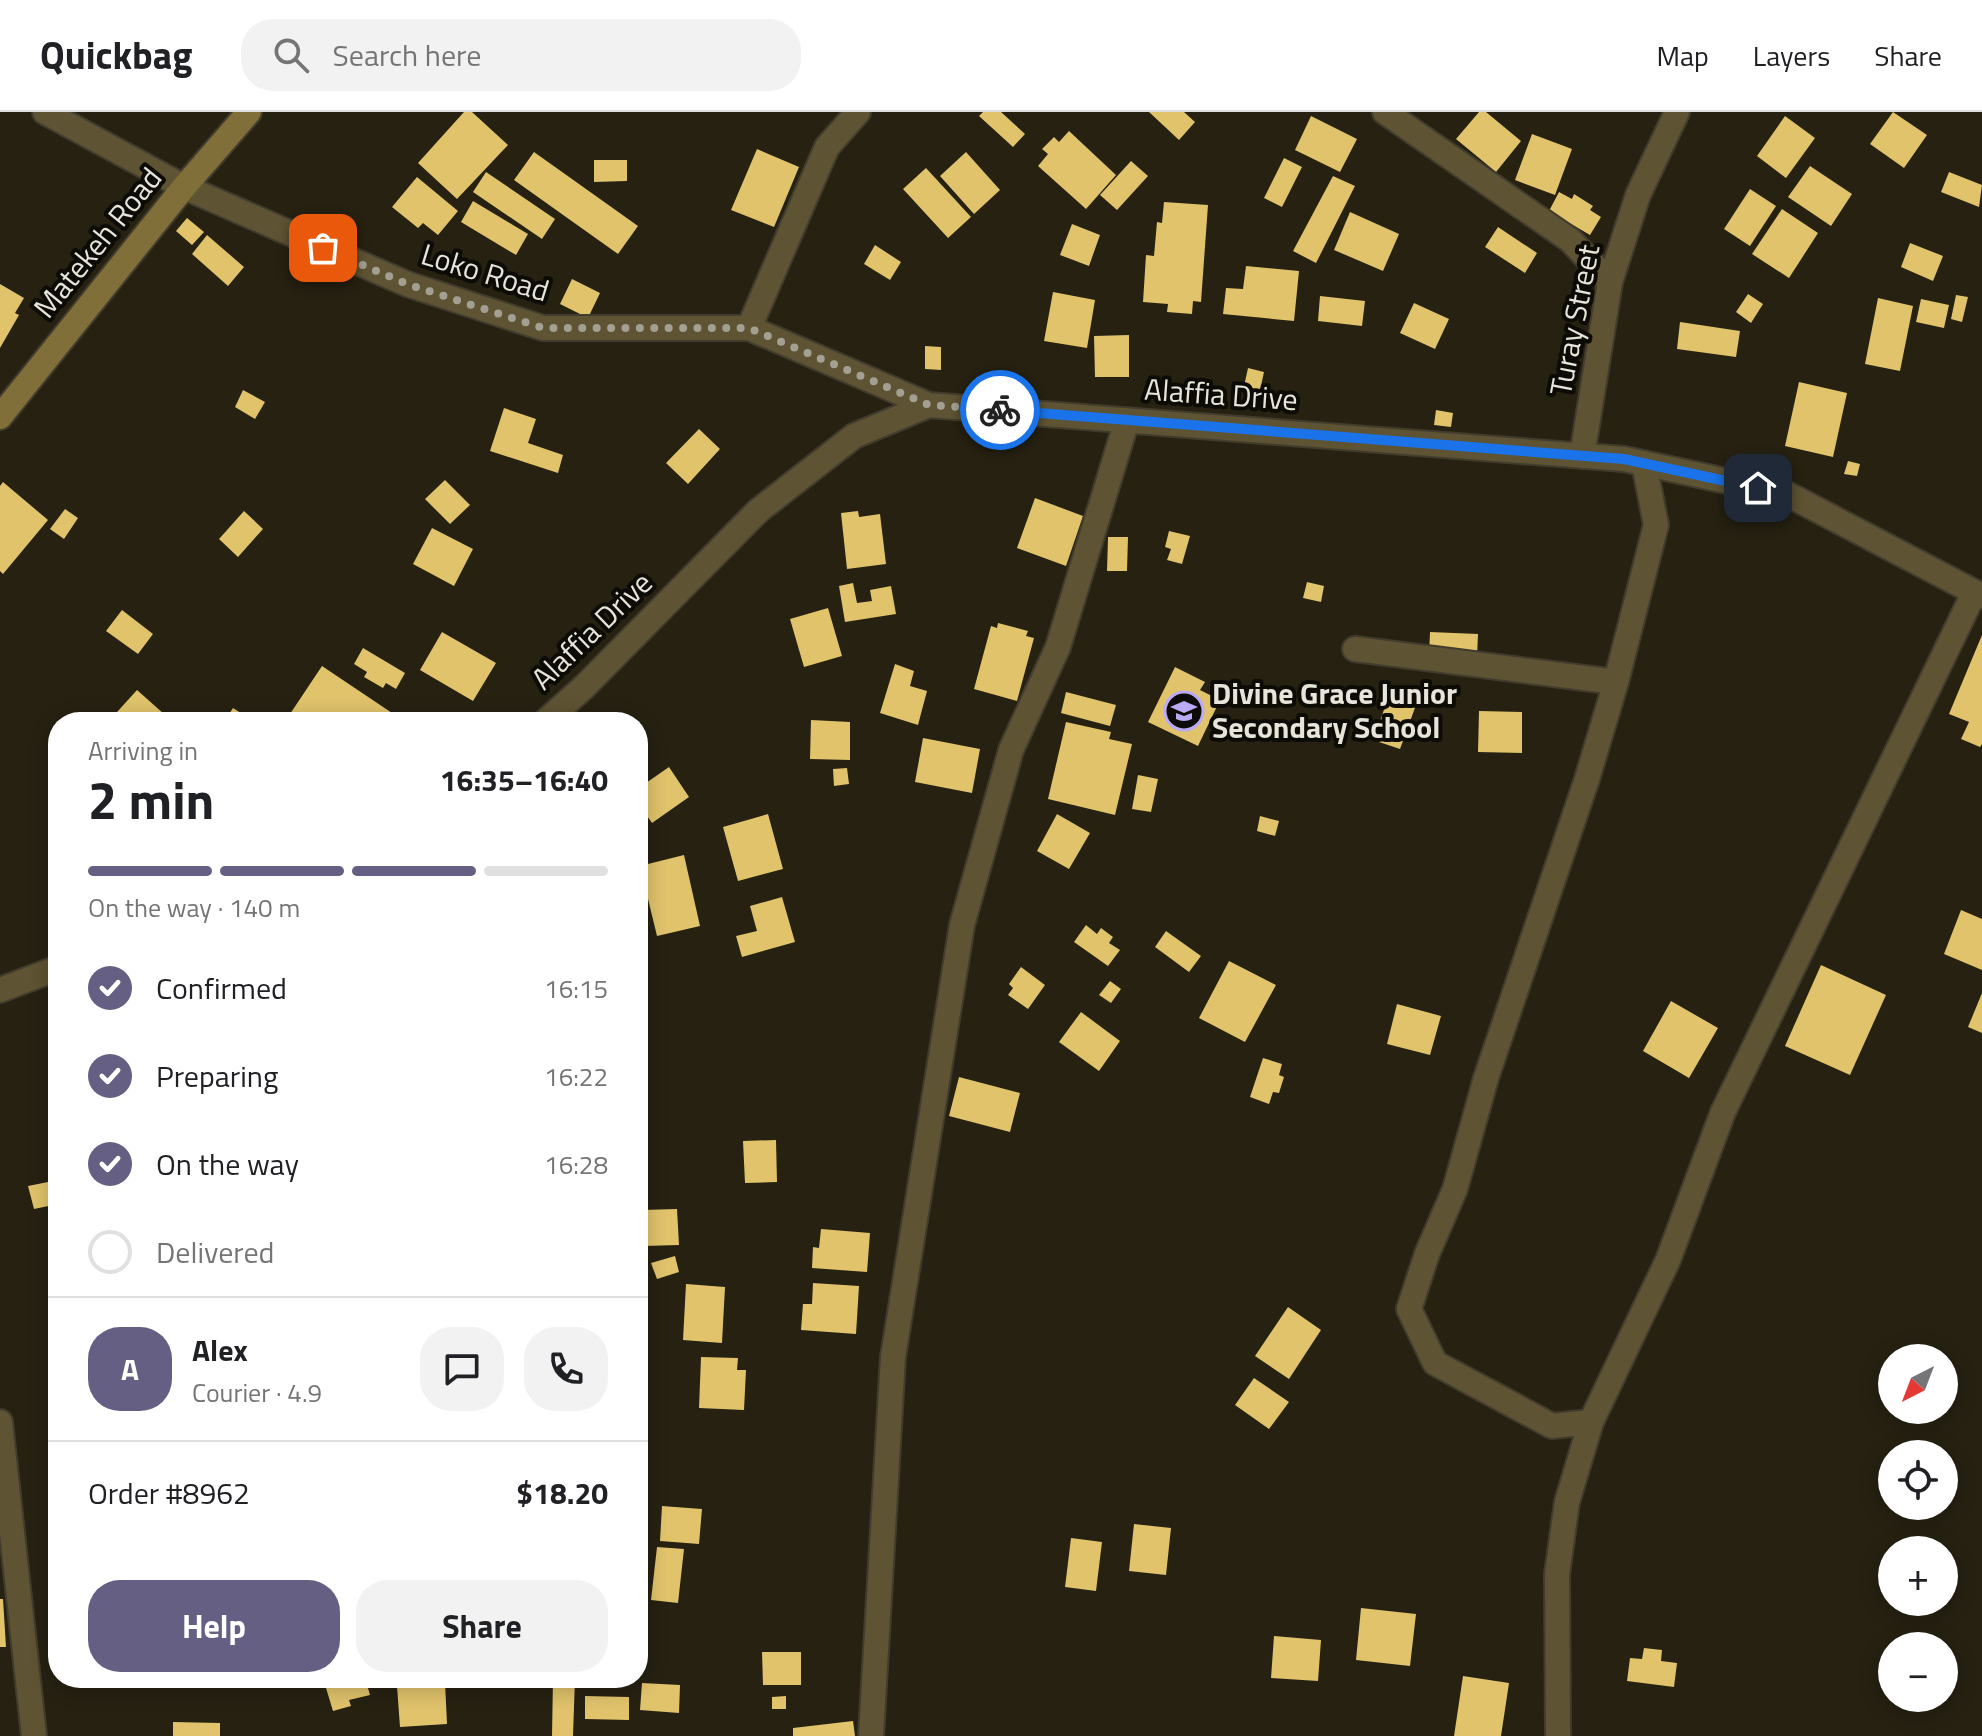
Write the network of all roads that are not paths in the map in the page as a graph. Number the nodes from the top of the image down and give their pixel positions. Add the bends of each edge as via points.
1 (45, 112) edge
2 (249, 112) edge
3 (858, 112) edge
4 (1385, 112) edge
5 (1677, 112) edge
6 (184, 187) junction
7 (1610, 282) junction
8 (749, 328) junction
9 (929, 405) junction
10 (3, 409) edge
11 (1127, 420) junction
12 (1582, 456) junction
13 (1644, 463) junction
14 (1978, 595) edge
15 (1355, 649) dead end
16 (1616, 682) junction
17 (556, 712) edge
18 (48, 972) edge
19 (0, 990) edge
20 (0, 1422) edge
21 (1591, 1422) junction
22 (34, 1736) edge
23 (871, 1736) edge
24 (1558, 1736) edge

1 - 6 street, Loko Road
2 - 6 street, Matekeh Road
3 - 8 street via 827,147
4 - 7 street via 1570,240
5 - 7 street, Turay Street via 1638,195
6 - 8 street, Loko Road via 407,284 543,328
6 - 10 street, Matekeh Road
7 - 12 street, Turay Street
8 - 9 street, Loko Road
9 - 11 street, Alaffia Drive
9 - 17 street, Alaffia Drive via 854,436 758,511
11 - 12 street, Alaffia Drive
11 - 23 street via 1058,647 1011,750 962,925 893,1357
12 - 13 street, Alaffia Drive
13 - 14 street, Alaffia Drive via 1787,494
13 - 16 street via 1656,525
14 - 21 street via 1723,1112 1668,1260
15 - 16 street
16 - 21 street via 1486,1078 1455,1189 1409,1309 1435,1363 1552,1426
18 - 19 street
20 - 22 street
21 - 24 street via 1567,1502 1557,1574

